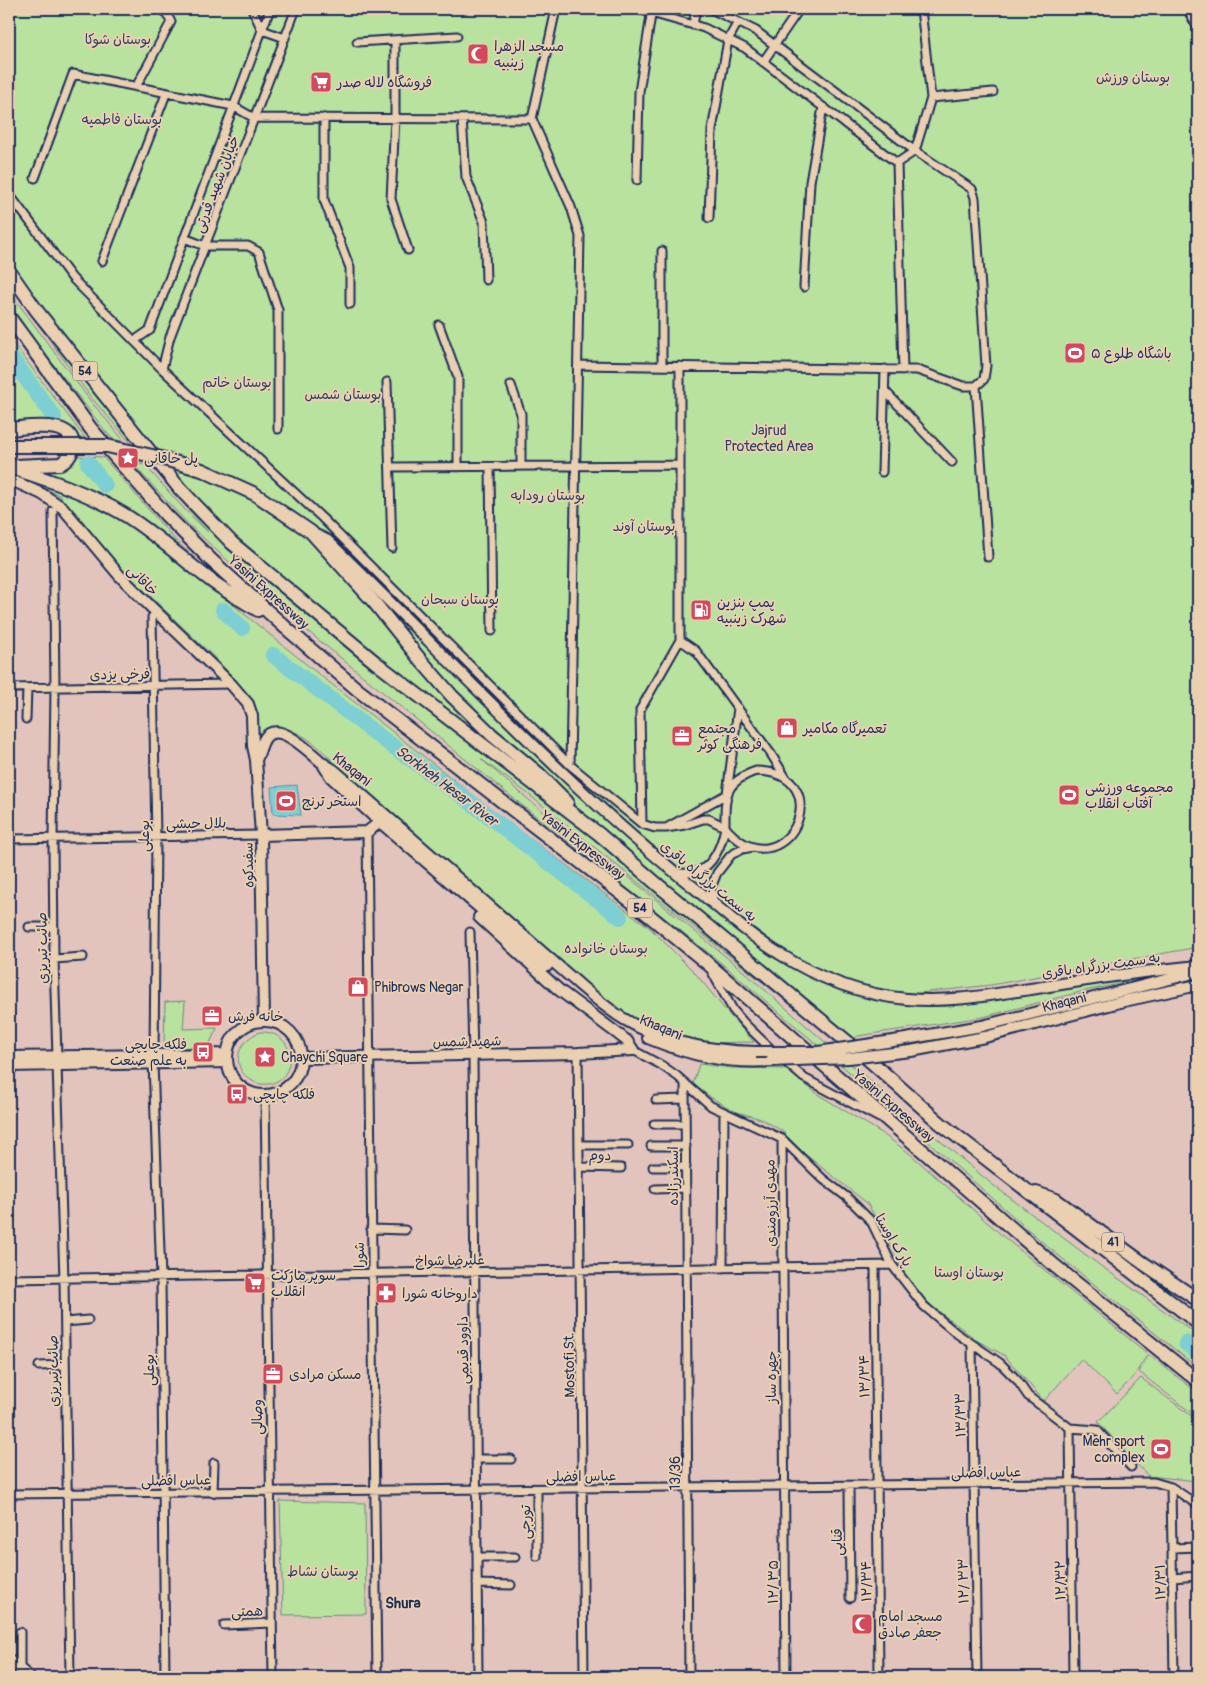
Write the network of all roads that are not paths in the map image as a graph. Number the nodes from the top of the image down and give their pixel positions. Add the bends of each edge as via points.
1 (164, 9) edge
2 (252, 9) edge
3 (270, 9) edge
4 (296, 9) edge
5 (556, 9) edge
6 (637, 9) edge
7 (696, 9) edge
8 (711, 9) edge
9 (796, 9) edge
10 (921, 9) edge
11 (1190, 9) edge
12 (651, 10) edge
13 (738, 22) junction
14 (1198, 23) edge
15 (693, 25) junction
16 (262, 30) junction
17 (457, 36) dead end
18 (285, 38) junction
19 (395, 40) junction
20 (728, 40) junction
21 (357, 42) dead end
22 (776, 46) junction
23 (763, 62) junction
24 (136, 87) junction
25 (993, 92) dead end
26 (166, 94) junction
27 (931, 98) junction
28 (233, 106) junction
29 (823, 107) junction
30 (254, 118) junction
31 (324, 118) junction
32 (395, 118) junction
33 (462, 119) junction
34 (532, 119) junction
35 (915, 151) junction
36 (897, 163) junction
37 (35, 178) dead end
38 (637, 180) dead end
39 (9, 194) edge
40 (709, 218) dead end
41 (184, 238) junction
42 (205, 246) junction
43 (408, 250) dead end
44 (662, 252) dead end
45 (102, 261) dead end
46 (9, 271) edge
47 (486, 280) dead end
48 (804, 287) dead end
49 (350, 304) dead end
50 (9, 318) edge
51 (439, 325) dead end
52 (134, 341) junction
53 (578, 365) junction
54 (662, 366) junction
55 (680, 366) junction
56 (162, 369) junction
57 (885, 370) junction
58 (903, 370) junction
59 (387, 382) dead end
60 (511, 385) dead end
61 (976, 386) junction
62 (885, 391) junction
63 (9, 429) edge
64 (278, 429) dead end
65 (9, 446) edge
66 (952, 462) dead end
67 (680, 465) junction
68 (521, 466) junction
69 (576, 466) junction
70 (9, 467) edge
71 (458, 467) junction
72 (490, 467) junction
73 (390, 468) junction
74 (882, 472) dead end
75 (9, 479) edge
76 (53, 511) dead end
77 (311, 532) junction
78 (392, 548) dead end
79 (988, 557) dead end
80 (152, 617) dead end
81 (286, 628) junction
82 (492, 631) dead end
83 (680, 640) junction
84 (231, 684) junction
85 (155, 686) junction
86 (55, 687) junction
87 (9, 688) edge
88 (28, 688) junction
89 (738, 708) junction
90 (251, 710) joint
91 (26, 719) dead end
92 (256, 760) junction
93 (321, 761) junction
94 (570, 765) junction
95 (787, 781) junction
96 (727, 794) junction
97 (380, 822) junction
98 (642, 824) junction
99 (725, 827) junction
100 (666, 828) junction
101 (367, 832) junction
102 (598, 834) junction
103 (261, 835) junction
104 (156, 837) junction
105 (53, 839) junction
106 (9, 840) edge
107 (757, 847) junction
108 (675, 873) junction
109 (714, 904) junction
110 (29, 927) dead end
111 (54, 927) junction
112 (470, 932) dead end
113 (83, 957) dead end
114 (54, 959) junction
115 (707, 963) junction
116 (1198, 966) edge
117 (1198, 972) edge
118 (1198, 985) edge
119 (264, 1021) junction
120 (633, 1050) junction
121 (578, 1053) junction
122 (472, 1055) junction
123 (9, 1057) edge
124 (369, 1057) junction
125 (153, 1058) junction
126 (226, 1058) junction
127 (302, 1058) junction
128 (57, 1061) junction
129 (9, 1066) edge
130 (685, 1083) junction
131 (265, 1096) junction
132 (685, 1099) junction
133 (656, 1100) dead end
134 (724, 1112) junction
135 (654, 1124) dead end
136 (686, 1124) junction
137 (894, 1126) junction
138 (782, 1139) junction
139 (579, 1144) junction
140 (628, 1145) dead end
141 (651, 1146) dead end
142 (686, 1146) junction
143 (580, 1167) junction
144 (653, 1167) dead end
145 (686, 1167) junction
146 (621, 1168) dead end
147 (686, 1188) junction
148 (655, 1189) dead end
149 (1026, 1190) junction
150 (372, 1229) junction
151 (404, 1230) dead end
152 (892, 1265) junction
153 (875, 1266) junction
154 (783, 1267) junction
155 (723, 1268) junction
156 (686, 1269) junction
157 (580, 1270) junction
158 (474, 1272) junction
159 (372, 1274) junction
160 (267, 1276) junction
161 (161, 1277) junction
162 (9, 1279) edge
163 (64, 1279) junction
164 (1198, 1300) edge
165 (88, 1320) dead end
166 (64, 1322) junction
167 (1198, 1323) edge
168 (972, 1344) junction
169 (65, 1365) junction
170 (39, 1366) dead end
171 (1198, 1381) edge
172 (1070, 1428) junction
173 (476, 1459) junction
174 (511, 1459) dead end
175 (214, 1463) dead end
176 (1131, 1467) dead end
177 (1071, 1483) junction
178 (974, 1484) junction
179 (878, 1485) junction
180 (784, 1486) junction
181 (848, 1486) junction
182 (688, 1487) junction
183 (1171, 1487) junction
184 (538, 1489) junction
185 (583, 1489) junction
186 (476, 1490) junction
187 (375, 1491) junction
188 (270, 1492) junction
189 (163, 1493) junction
190 (213, 1493) junction
191 (9, 1494) edge
192 (67, 1494) junction
193 (1198, 1504) edge
194 (1198, 1547) edge
195 (1172, 1548) junction
196 (536, 1556) dead end
197 (477, 1557) junction
198 (515, 1557) dead end
199 (1198, 1576) edge
200 (1172, 1578) junction
201 (477, 1584) junction
202 (511, 1585) dead end
203 (850, 1598) dead end
204 (272, 1623) junction
205 (224, 1625) dead end
206 (20, 1632) dead end
207 (9, 1660) edge
208 (20, 1670) junction
209 (29, 1677) edge
210 (70, 1677) edge
211 (165, 1677) edge
212 (273, 1677) edge
213 (377, 1677) edge
214 (478, 1677) edge
215 (584, 1677) edge
216 (689, 1677) edge
217 (786, 1677) edge
218 (879, 1677) edge
219 (977, 1677) edge
220 (1073, 1677) edge
221 (1174, 1677) edge

1 - 24 street via 171,22
2 - 16 street
3 - 16 street, خیابان شهید قدرتی
4 - 18 street, خیابان شهید قدرتی
5 - 34 street
6 - 12 street
7 - 15 street
8 - 13 street
9 - 22 street
10 - 27 street
11 - 14 highway
12 - 15 street
12 - 38 street via 639,92
13 - 20 street
13 - 22 street
15 - 20 street
16 - 18 street
16 - 28 street, خیابان شهید قدرتی
17 - 19 street
18 - 30 street, خیابان شهید قدرتی
19 - 21 street
19 - 32 street
20 - 23 street
20 - 40 street via 712,130
22 - 23 street
22 - 35 street
23 - 29 street
24 - 26 street
24 - 37 street via 73,74
25 - 27 street
26 - 28 street
26 - 45 street
27 - 35 street
28 - 30 street
28 - 41 street, خیابان شهید قدرتی
29 - 36 street
29 - 48 street via 810,182
30 - 31 street
30 - 42 street, خیابان شهید قدرتی
31 - 32 street
31 - 49 street via 324,200 350,268
32 - 33 street
32 - 43 street via 391,199
33 - 34 street
33 - 47 street via 466,177 484,222
34 - 53 street via 571,207 580,236
35 - 36 street
35 - 61 street via 972,189 975,198 986,366 984,379
36 - 58 street
39 - 52 street via 72,278
41 - 42 street
41 - 52 street, خیابان شهید قدرتی via 150,330
42 - 56 street, خیابان شهید قدرتی via 170,337
42 - 64 street via 248,246 259,252 278,310
44 - 54 street
46 - 102 highway, Yasini Expressway / 54 via 37,312 180,489 232,543 375,662
50 - 81 highway, Yasini Expressway / 54 via 91,429 160,508
51 - 71 street via 458,377
52 - 56 street
53 - 54 street
53 - 69 street
54 - 55 street
55 - 57 street
55 - 67 street
56 - 94 street via 322,518
57 - 58 street
57 - 62 street
58 - 61 street via 917,370 963,386
59 - 73 street
60 - 68 street via 521,414
61 - 79 street
62 - 66 street
62 - 74 street
63 - 70 highway via 57,427 66,432 73,443 69,457 60,464
65 - 77 highway, bridge via 107,446 157,457 202,470 255,494
67 - 69 street
67 - 83 street
68 - 69 street
68 - 72 street
69 - 94 street
70 - 81 highway via 95,498 124,514 214,582
71 - 72 street
71 - 73 street
72 - 82 street
73 - 78 street
75 - 84 main road, خاقانی via 63,508 125,581
76 - 86 street, صائب تبریزی
77 - 102 highway via 452,696
77 - 108 main road, به سمت بزرگراه باقری via 328,541 547,759
80 - 85 street, بوعلی
81 - 115 highway, Yasini Expressway / 54 via 358,690
83 - 89 street via 696,651
83 - 98 street via 640,710
84 - 85 street, فرخی یزدی
84 - 90 main road, خاقانی
85 - 86 street, فرخی یزدی
85 - 104 street, بوعلی
86 - 88 street, فرخی یزدی
86 - 105 street, صائب تبریزی
87 - 88 street, فرخی یزدی
88 - 91 street
89 - 95 street
89 - 96 street
90 - 92 main road, سفیدکوه via 252,746
92 - 93 main road via 265,738 276,732 298,742
92 - 103 main road, سفیدکوه
93 - 97 main road, Khaqani via 331,777
93 - 117 main road, Khaqani, bridge via 623,1019 651,1032 694,1045 738,1052 818,1052 982,1026
94 - 98 street
95 - 96 street via 769,771 756,771 744,775
95 - 107 street via 798,795 801,807 794,831 774,846
96 - 99 street
96 - 100 street
97 - 101 main road
97 - 118 main road, Khaqani, bridge via 592,1004 620,1024 648,1038 705,1057 771,1061 850,1058 911,1051 986,1037
97 - 120 main road via 382,830 559,990 627,1041
98 - 100 street
99 - 100 street via 703,819
99 - 107 street via 738,839
99 - 108 street via 720,847 711,861 701,870
101 - 103 main road, بلال حبشی
101 - 124 street, شورا
102 - 149 highway, Yasini Expressway / 54 via 940,1122
103 - 104 street, بلال حبشی
103 - 119 main road, سفیدکوه
104 - 105 street, بلال حبشی
104 - 125 street, بوعلی
105 - 106 street, بلال حبشی
105 - 111 street, صائب تبریزی
107 - 109 street via 731,855 717,873 711,888
108 - 109 main road, به سمت بزرگراه باقری
109 - 116 main road, به سمت بزرگراه باقری via 779,954 820,976 862,990 907,999 980,996 1143,971
110 - 111 street
111 - 114 street, صائب تبریزی
112 - 122 street, داوود قدیمی
113 - 114 street
114 - 128 street, صائب تبریزی
115 - 137 highway, Yasini Expressway / 54
115 - 137 street via 733,1010 789,1066 804,1078
119 - 126 main road via 242,1028 234,1036
119 - 127 main road via 281,1025 294,1036
120 - 121 main road, شهید شمس
120 - 130 street, پارک اوستا via 662,1065
121 - 122 main road, شهید شمس
121 - 139 street, Mostofi St.
122 - 124 main road, شهید شمس
122 - 158 street, داوود قدیمی
123 - 128 main road
124 - 127 main road, شهید شمس
124 - 150 street, شورا
125 - 126 main road
125 - 128 main road
125 - 161 street, بوعلی
126 - 131 main road via 234,1080 242,1088
127 - 131 main road via 294,1080 276,1094
128 - 129 main road
128 - 163 street, صائب تبریزی
130 - 132 street, اسکندرزاده
130 - 134 street, پارک اوستا via 711,1106
131 - 160 street, وصالی
132 - 133 street
132 - 136 street, اسکندرزاده
134 - 138 street, پارک اوستا
134 - 155 street
135 - 136 street
136 - 142 street, اسکندرزاده
137 - 171 highway, Yasini Expressway / 54 via 1062,1272
138 - 152 street, پارک اوستا via 871,1221
138 - 154 street, مهدی آرزومندی
139 - 140 street
139 - 143 street, Mostofi St.
141 - 142 street
142 - 145 street, اسکندرزاده
143 - 146 street, دوم
143 - 157 street, Mostofi St.
144 - 145 street
145 - 147 street, اسکندرزاده
147 - 148 street
147 - 156 street, اسکندرزاده
149 - 164 highway, 41 via 1056,1200
149 - 167 highway, Yasini Expressway / 54
150 - 151 street
150 - 159 street, شورا
152 - 153 street, علیرضا شواخ
152 - 168 street, پارک اوستا via 924,1306
153 - 154 street, علیرضا شواخ
153 - 179 street, ۱۳/۳۴
154 - 155 street, علیرضا شواخ
154 - 180 street, چهره ساز
155 - 156 street, علیرضا شواخ
156 - 157 street, علیرضا شواخ
156 - 182 street, 13/36
157 - 158 street, علیرضا شواخ
157 - 185 street, Mostofi St.
158 - 159 street, علیرضا شواخ
158 - 173 street, داوود قدیمی
159 - 160 street, علیرضا شواخ
159 - 187 street, شورا
160 - 161 street, علیرضا شواخ
160 - 188 street, وصالی
161 - 163 street, علیرضا شواخ
161 - 189 street, بوعلی
162 - 163 street, علیرضا شواخ
163 - 166 street, صائب تبریزی
165 - 166 street
166 - 169 street, صائب تبریزی
168 - 172 street, پارک اوستا via 1000,1363 1028,1396
168 - 178 street, ۱۳/۳۳
169 - 170 street
169 - 192 street, صائب تبریزی
172 - 176 street via 1097,1430
172 - 177 street, ۱۲/۳۲
173 - 174 street
173 - 186 street, داوود قدیمی
175 - 190 street
177 - 178 street, عباس افضلی
177 - 183 street, عباس افضلی via 1154,1482
177 - 220 street, ۱۲/۳۲
178 - 179 street, عباس افضلی
178 - 219 street, ۱۲/ ۳۳
179 - 181 street, عباس افضلی
179 - 218 street, ۱۲/۳۴
180 - 181 street, عباس افضلی
180 - 182 street, عباس افضلی
180 - 217 street, ۱۲/ ۳۵
181 - 203 street, قنایی
182 - 185 street, عباس افضلی
182 - 216 street, 13/36
183 - 193 street, عباس افضلی
183 - 195 street, ۱۲/۳۱
184 - 185 street, عباس افضلی
184 - 186 street, عباس افضلی
184 - 196 street, تورجی
185 - 215 street, Mostofi St.
186 - 187 street, عباس افضلی
186 - 197 street, داوود قدیمی
187 - 188 street, عباس افضلی
187 - 213 street, شورا
188 - 190 street, عباس افضلی
188 - 204 street, وصالی
189 - 190 street, عباس افضلی
189 - 192 street, عباس افضلی
189 - 211 street, بوعلی
191 - 192 street, عباس افضلی
192 - 210 street, صائب تبریزی
194 - 195 street
195 - 200 street, ۱۲/۳۱
197 - 198 street
197 - 201 street, داوود قدیمی
199 - 200 street
200 - 221 street, ۱۲/۳۱
201 - 202 street
201 - 214 street, داوود قدیمی
204 - 205 street, همتی
204 - 212 street, وصالی
206 - 208 street
207 - 208 main road
208 - 209 main road

